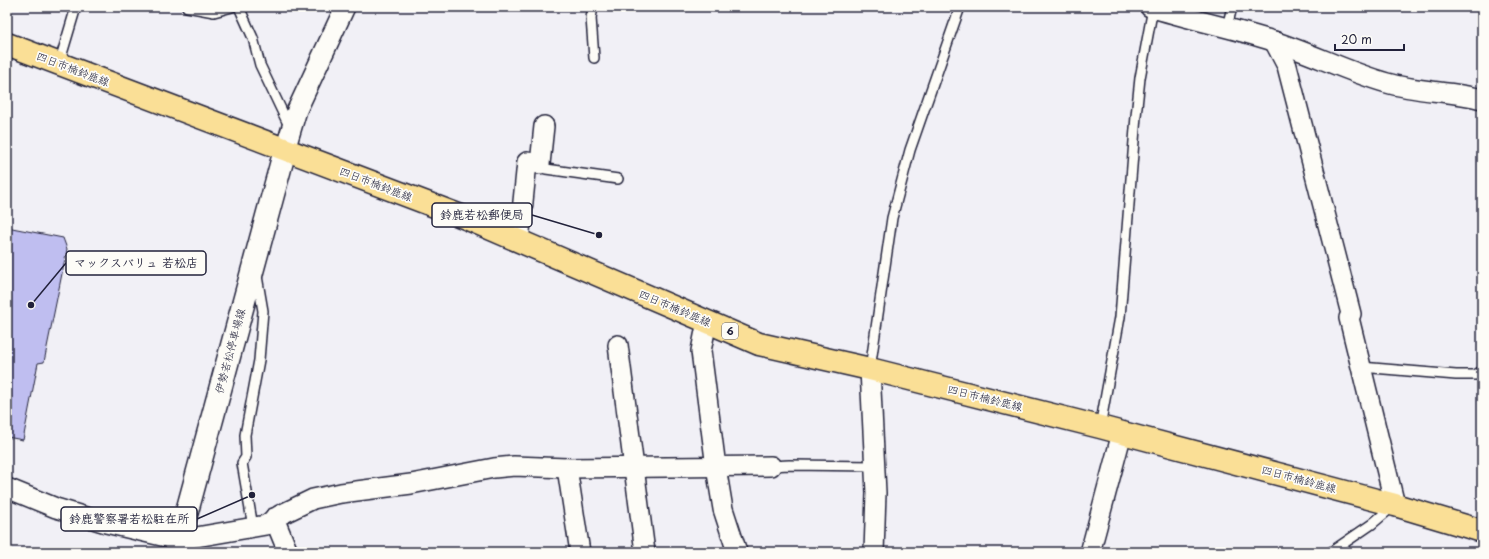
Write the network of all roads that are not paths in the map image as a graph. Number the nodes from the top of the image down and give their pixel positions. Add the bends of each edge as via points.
1 (76, 7) edge
2 (187, 7) edge
3 (232, 7) edge
4 (239, 7) edge
5 (345, 7) edge
6 (593, 7) edge
7 (960, 7) edge
8 (1152, 7) edge
9 (1232, 7) edge
10 (1227, 27) junction
11 (1274, 41) junction
12 (7, 44) edge
13 (594, 58) dead end
14 (59, 64) junction
15 (1482, 99) edge
16 (544, 126) dead end
17 (291, 129) junction
18 (285, 150) junction
19 (540, 164) junction
20 (618, 179) dead end
21 (519, 241) junction
22 (252, 271) junction
23 (707, 321) junction
24 (618, 345) dead end
25 (1361, 367) junction
26 (870, 369) junction
27 (1482, 371) edge
28 (1100, 427) junction
29 (1122, 433) junction
30 (771, 466) joint
31 (875, 466) junction
32 (634, 467) junction
33 (716, 467) junction
34 (567, 468) junction
35 (7, 489) edge
36 (1395, 505) junction
37 (274, 518) junction
38 (252, 527) junction
39 (1482, 531) edge
40 (177, 546) edge
41 (1091, 549) dead end
42 (288, 552) edge
43 (580, 552) edge
44 (646, 552) edge
45 (738, 552) edge
46 (874, 552) edge
47 (1331, 552) edge

1 - 14 lane
2 - 3 lane via 214,12
4 - 17 lane via 260,65
5 - 17 street via 297,110
6 - 13 lane via 591,18
7 - 26 lane via 910,150 892,218
8 - 10 street
8 - 28 lane via 1136,116 1120,317
9 - 10 lane
10 - 11 street
11 - 15 street via 1386,83
11 - 25 street via 1287,66 1351,314 1349,318
12 - 14 main road, 四日市楠鈴鹿線 / 6
14 - 18 main road, 四日市楠鈴鹿線 / 6
16 - 19 street
17 - 18 street
18 - 21 main road, 四日市楠鈴鹿線 / 6 via 461,216
18 - 22 main road, 伊勢若松停車場線
19 - 20 lane via 546,169
19 - 21 street via 527,162
21 - 23 main road, 四日市楠鈴鹿線 / 6
22 - 38 lane via 258,277 263,311 259,360 245,435 246,458 242,462
22 - 40 main road, 伊勢若松停車場線
23 - 26 main road, 四日市楠鈴鹿線 / 6 via 759,344
23 - 33 street via 701,351
24 - 32 street
25 - 27 lane via 1456,375 1475,375
25 - 36 street
26 - 28 main road, 四日市楠鈴鹿線 / 6
26 - 31 street
28 - 29 main road, 四日市楠鈴鹿線 / 6
29 - 36 main road, 四日市楠鈴鹿線 / 6
29 - 41 street
30 - 31 lane
30 - 33 street
31 - 46 street
32 - 33 street
32 - 34 street
32 - 44 street
33 - 45 street via 723,509
34 - 37 street via 494,468 391,487 341,493 313,499
34 - 43 street
35 - 40 street via 56,508
36 - 39 main road, 四日市楠鈴鹿線 / 6
36 - 47 lane
37 - 38 street via 266,525
37 - 42 street
38 - 40 street

